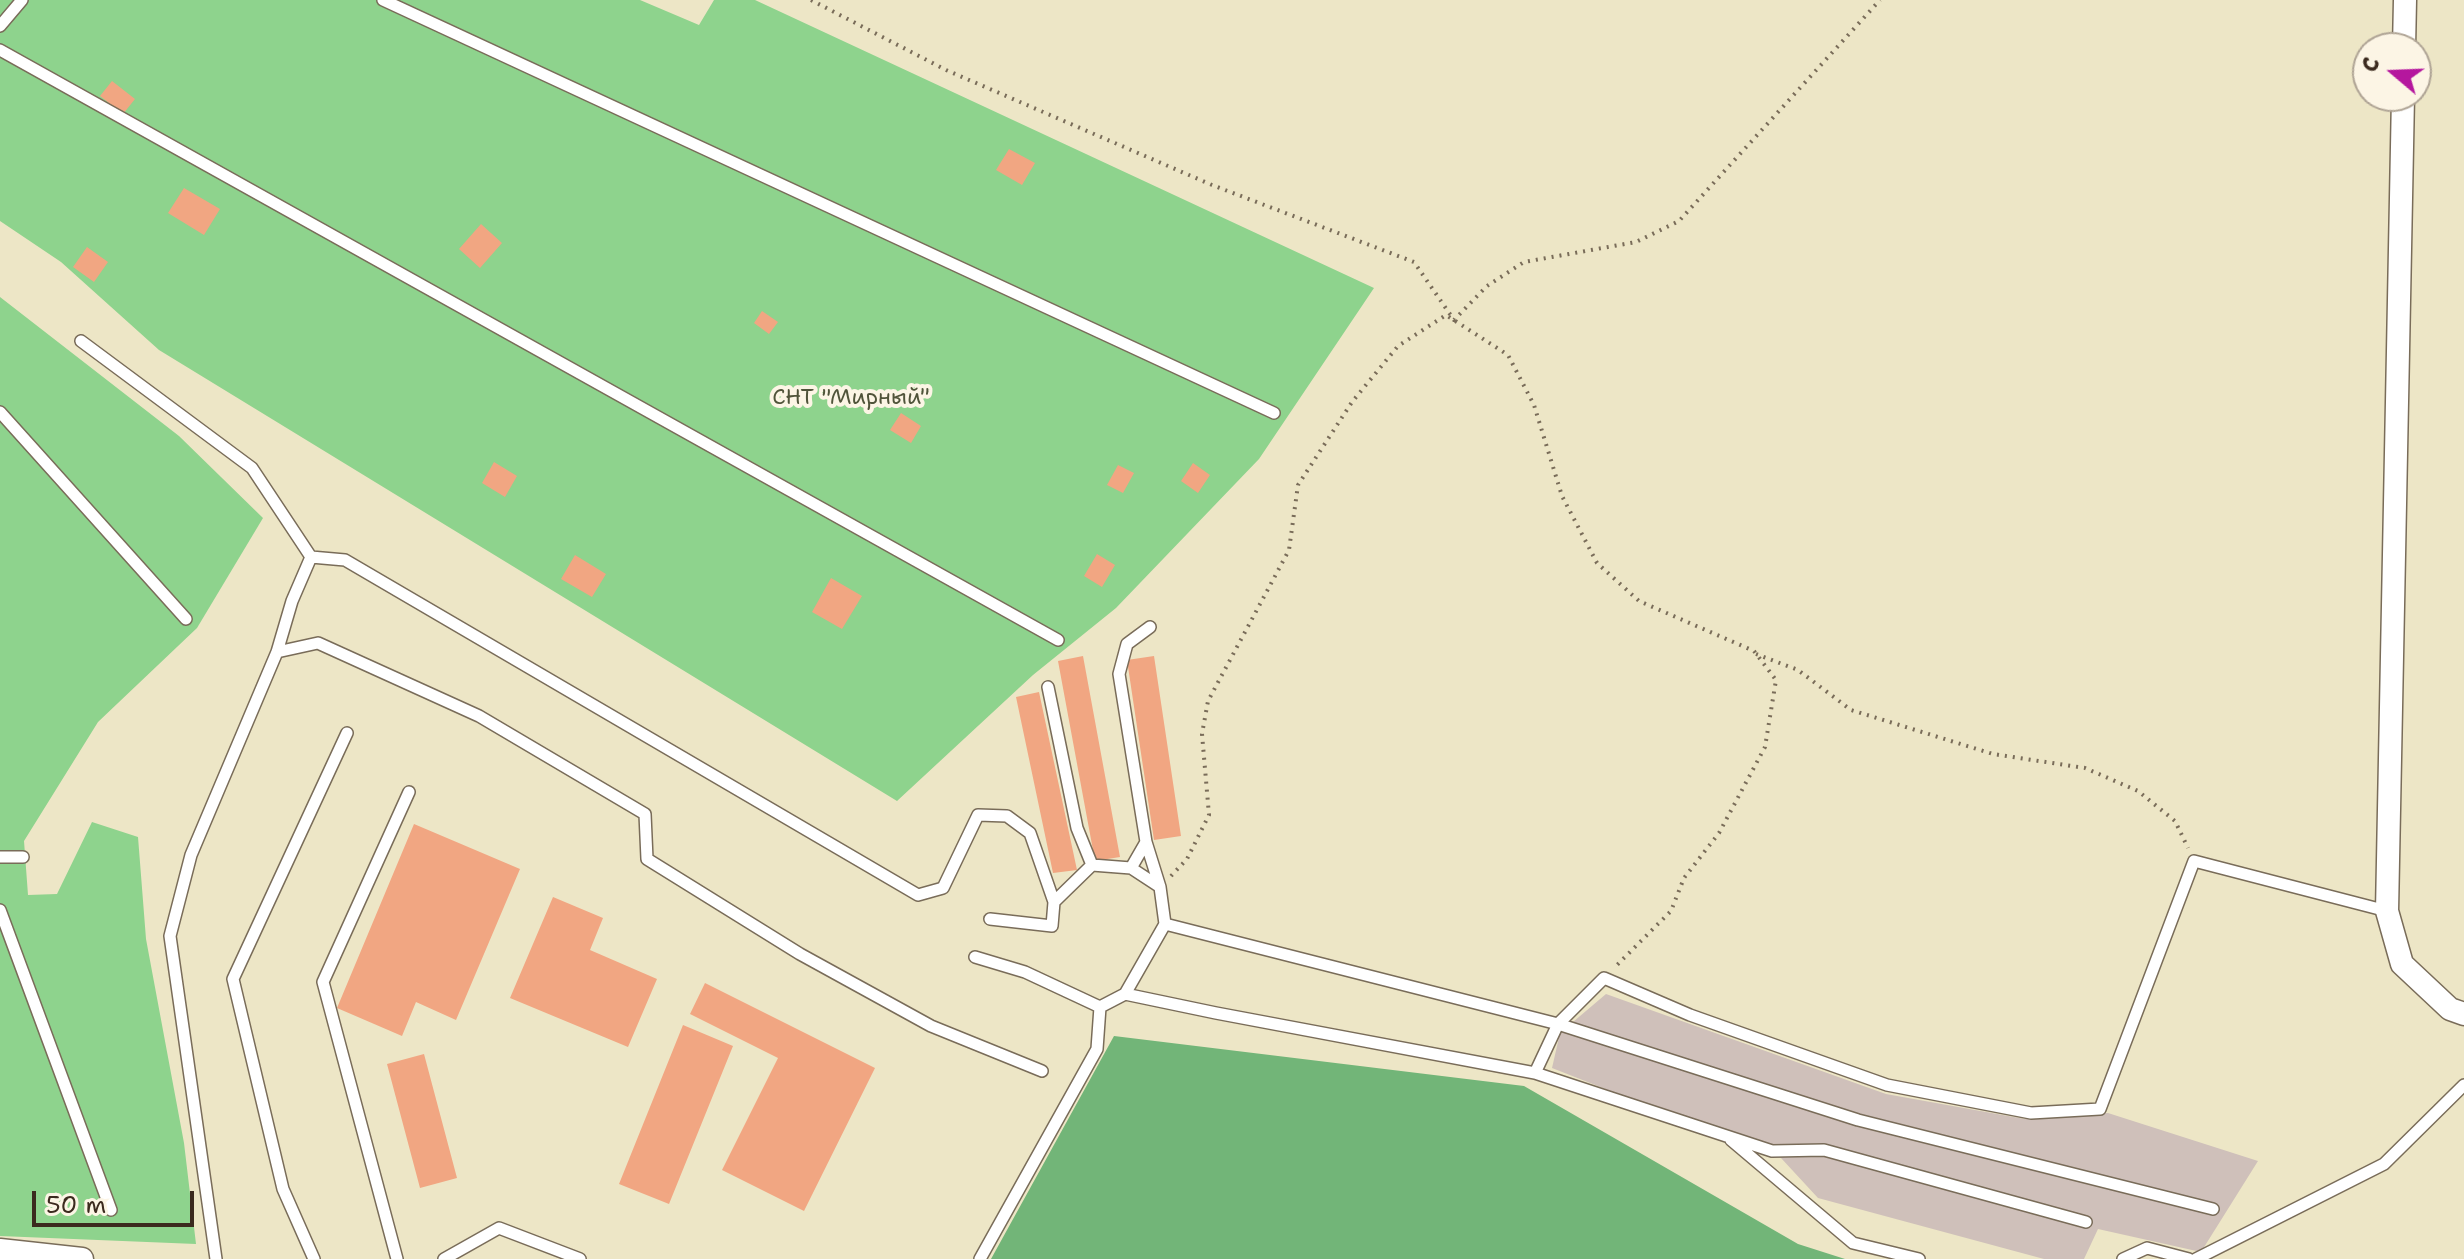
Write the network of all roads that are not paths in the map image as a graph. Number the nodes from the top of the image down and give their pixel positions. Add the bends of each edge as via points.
1 (22, 0) edge
2 (383, 0) edge
3 (2405, 0) edge
4 (0, 26) edge
5 (2404, 32) edge
6 (0, 50) edge
7 (2403, 112) edge
8 (81, 341) dead end
9 (0, 412) edge
10 (1274, 413) dead end
11 (311, 557) junction
12 (186, 619) dead end
13 (1150, 627) dead end
14 (1058, 640) dead end
15 (277, 652) junction
16 (1048, 687) dead end
17 (347, 733) dead end
18 (409, 792) dead end
19 (1146, 842) junction
20 (0, 857) edge
21 (23, 857) dead end
22 (1092, 865) junction
23 (1131, 868) junction
24 (1160, 887) junction
25 (1054, 902) junction
26 (0, 910) edge
27 (2387, 911) junction
28 (990, 919) dead end
29 (1165, 924) junction
30 (975, 957) dead end
31 (1125, 994) junction
32 (1100, 1007) junction
33 (2464, 1014) edge
34 (1558, 1024) junction
35 (1042, 1071) dead end
36 (1535, 1073) junction
37 (2464, 1085) edge
38 (1728, 1137) junction
39 (2213, 1209) dead end
40 (111, 1210) dead end
41 (2086, 1222) dead end
42 (0, 1250) edge
43 (82, 1259) edge
44 (216, 1259) edge
45 (314, 1259) edge
46 (397, 1259) edge
47 (444, 1259) edge
48 (580, 1259) edge
49 (980, 1259) edge
50 (1919, 1259) edge
51 (2123, 1259) edge
52 (2189, 1259) edge
53 (2196, 1259) edge

1 - 4 lane
2 - 10 lane
3 - 5 street
6 - 14 lane
7 - 27 street
8 - 11 lane via 252,468
9 - 12 lane
11 - 15 lane
11 - 25 lane via 345,560 918,895 943,888 978,815 1007,816 1030,833
13 - 19 lane via 1127,644 1119,674
15 - 35 lane via 318,643 479,716 645,814 647,859 800,954 931,1026
15 - 44 lane via 191,855 170,936
16 - 22 lane via 1077,828
17 - 45 lane via 233,979 283,1189
18 - 46 lane via 323,982
19 - 23 lane
19 - 24 lane
20 - 21 lane
22 - 23 lane
22 - 25 lane
23 - 24 lane
24 - 29 lane
25 - 28 lane via 1052,926
26 - 40 lane
27 - 33 street via 2402,964 2450,1009
27 - 34 lane via 2194,861 2100,1109 2031,1113 1887,1085 1690,1015 1604,978
29 - 31 lane
29 - 34 lane
30 - 32 lane via 1025,972
31 - 32 lane
31 - 36 lane
32 - 49 lane via 1097,1049
34 - 36 lane
34 - 39 lane via 1858,1120
36 - 38 lane
37 - 53 lane via 2384,1164
38 - 41 lane via 1772,1151 1824,1150
38 - 50 lane via 1853,1243
42 - 43 street
47 - 48 lane via 499,1228
51 - 52 lane via 2147,1248

